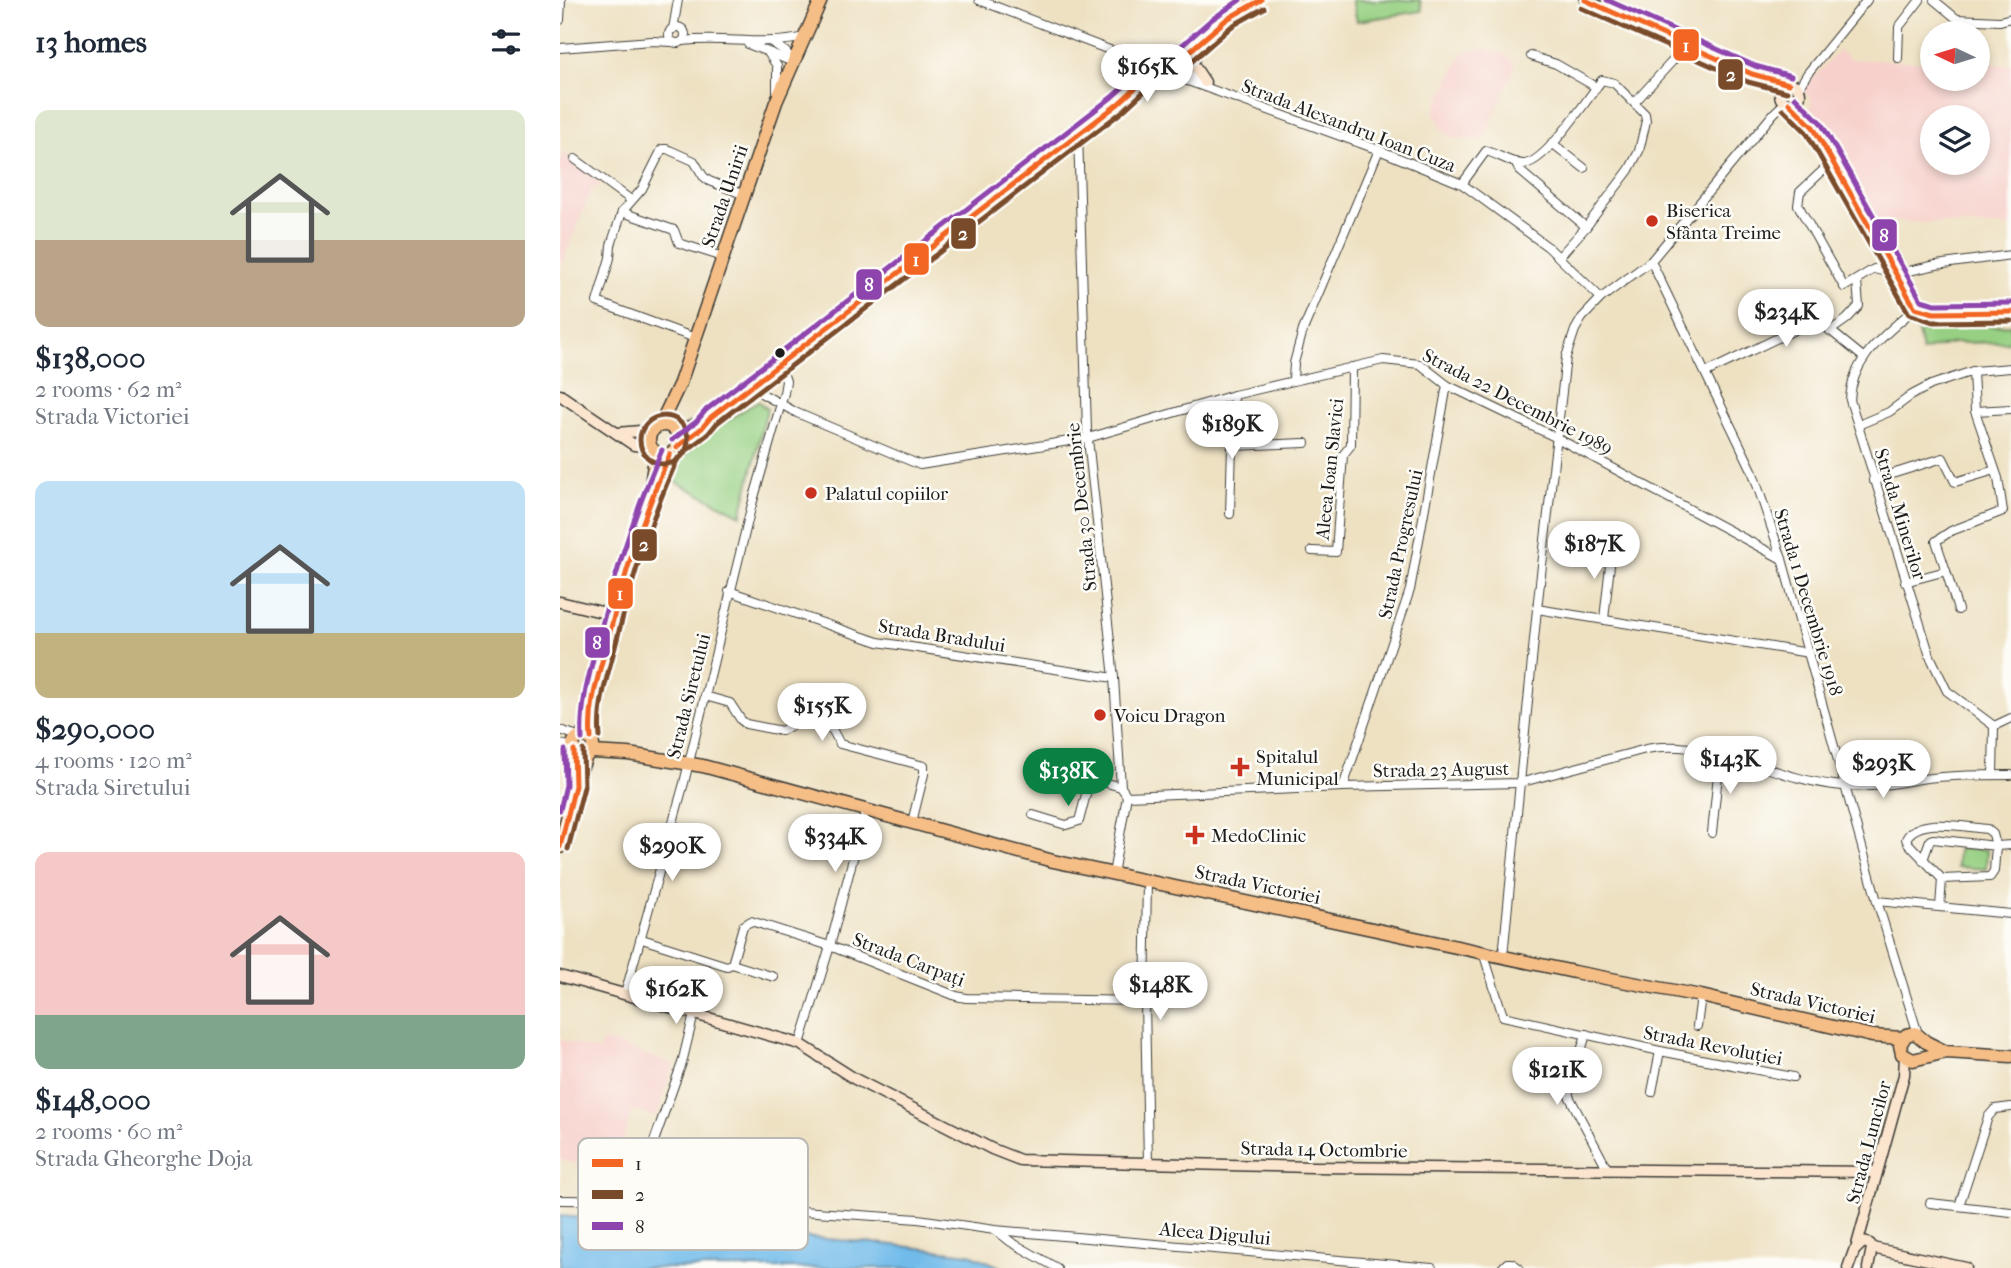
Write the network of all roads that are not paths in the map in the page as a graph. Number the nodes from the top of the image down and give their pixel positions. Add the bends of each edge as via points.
1 (561, 0) edge
2 (678, 0) edge
3 (821, 0) edge
4 (979, 0) edge
5 (1261, 0) edge
6 (1586, 0) edge
7 (1867, 0) edge
8 (1920, 0) edge
9 (1934, 0) edge
10 (1251, 2) edge
11 (991, 3) edge
12 (2011, 18) edge
13 (560, 20) edge
14 (1213, 29) junction
15 (677, 34) junction
16 (804, 37) junction
17 (769, 41) junction
18 (742, 42) junction
19 (1688, 45) junction
20 (1198, 46) junction
21 (560, 48) edge
22 (767, 51) junction
23 (1531, 56) dead end
24 (1898, 58) dead end
25 (793, 62) junction
26 (1175, 65) junction
27 (1157, 68) junction
28 (1205, 82) junction
29 (1596, 87) junction
30 (1213, 91) junction
31 (1789, 95) junction
32 (776, 102) junction
33 (1635, 102) junction
34 (1078, 133) junction
35 (1552, 143) junction
36 (1380, 150) junction
37 (575, 159) dead end
38 (1515, 162) junction
39 (1832, 162) junction
40 (1584, 168) dead end
41 (1462, 184) junction
42 (745, 195) junction
43 (631, 200) junction
44 (622, 212) junction
45 (1586, 227) junction
46 (2011, 255) edge
47 (723, 257) junction
48 (1559, 257) junction
49 (1651, 261) junction
50 (1895, 274) junction
51 (1857, 281) junction
52 (1601, 298) junction
53 (1915, 308) junction
54 (2011, 312) edge
55 (1830, 331) junction
56 (695, 338) junction
57 (1863, 357) junction
58 (780, 364) junction
59 (1352, 367) junction
60 (2011, 368) edge
61 (1707, 372) junction
62 (1973, 372) junction
63 (1293, 380) junction
64 (1447, 384) junction
65 (750, 387) junction
66 (560, 395) edge
67 (1234, 395) junction
68 (780, 405) junction
69 (2011, 409) edge
70 (1975, 411) junction
71 (711, 417) junction
72 (1858, 425) junction
73 (665, 428) junction
74 (617, 433) junction
75 (1088, 438) junction
76 (1557, 438) junction
77 (1306, 443) dead end
78 (1232, 446) junction
79 (654, 450) junction
80 (673, 451) junction
81 (1995, 470) junction
82 (1873, 480) junction
83 (649, 497) junction
84 (1230, 514) dead end
85 (1612, 547) dead end
86 (1312, 551) dead end
87 (1782, 559) junction
88 (1946, 572) junction
89 (1905, 582) junction
90 (729, 591) junction
91 (560, 602) edge
92 (1537, 609) junction
93 (1958, 610) dead end
94 (614, 615) junction
95 (1604, 619) junction
96 (1809, 653) junction
97 (1114, 678) junction
98 (705, 695) junction
99 (2011, 718) edge
100 (1994, 726) junction
101 (560, 730) edge
102 (581, 745) edge
103 (1720, 755) junction
104 (688, 764) junction
105 (1052, 768) dead end
106 (1843, 771) junction
107 (1993, 775) junction
108 (2011, 775) edge
109 (1090, 779) junction
110 (1914, 780) junction
111 (1520, 783) junction
112 (1846, 786) junction
113 (1343, 787) junction
114 (1121, 788) junction
115 (1127, 796) junction
116 (866, 809) junction
117 (1033, 815) dead end
118 (912, 822) junction
119 (1712, 833) dead end
120 (2011, 845) edge
121 (1996, 846) junction
122 (560, 847) edge
123 (1923, 860) junction
124 (1114, 874) junction
125 (1942, 879) junction
126 (1147, 881) junction
127 (1877, 901) junction
128 (1940, 907) junction
129 (2011, 914) edge
130 (642, 939) junction
131 (830, 946) junction
132 (1483, 952) junction
133 (1503, 956) junction
134 (732, 964) junction
135 (561, 976) edge
136 (774, 977) dead end
137 (625, 995) junction
138 (1701, 996) junction
139 (1145, 1001) junction
140 (694, 1014) junction
141 (1697, 1026) dead end
142 (1586, 1034) junction
143 (800, 1044) junction
144 (1913, 1046) junction
145 (1660, 1051) junction
146 (2011, 1056) edge
147 (1793, 1077) dead end
148 (1652, 1092) dead end
149 (2011, 1107) edge
150 (655, 1138) edge
151 (1148, 1164) junction
152 (1608, 1170) junction
153 (1877, 1172) junction
154 (560, 1200) edge
155 (578, 1200) edge
156 (1930, 1203) dead end
157 (1959, 1206) junction
158 (808, 1212) edge
159 (2011, 1212) edge
160 (995, 1230) junction
161 (1866, 1245) junction
162 (1895, 1252) junction
163 (1869, 1266) edge
164 (1519, 1267) edge
165 (1056, 1268) edge
166 (1432, 1268) edge
167 (1501, 1268) edge
168 (1848, 1268) edge
169 (1966, 1268) edge

1 - 13 street
2 - 15 street
3 - 16 main road, Strada Unirii
4 - 11 street
5 - 10 main road
6 - 19 main road
7 - 31 street
8 - 24 street via 1899,27
9 - 12 street via 1957,19
10 - 14 main road
11 - 27 street
14 - 20 main road
14 - 26 main road
15 - 18 street
15 - 21 street via 652,41
16 - 17 street
16 - 25 main road, Strada Unirii
17 - 18 street
17 - 25 street
18 - 22 street
19 - 31 main road
19 - 33 street
20 - 26 main road
20 - 28 main road via 1193,64
22 - 25 street
22 - 32 street via 778,74
23 - 29 street via 1556,64
25 - 32 main road, Strada Unirii
26 - 27 main road
26 - 27 main road
26 - 28 street, Strada Alexandru Ioan Cuza
26 - 30 street, Strada Alexandru Ioan Cuza
27 - 34 main road
28 - 30 street, Strada Alexandru Ioan Cuza
29 - 33 street via 1602,80 1610,81
29 - 35 street
30 - 36 street, Strada Alexandru Ioan Cuza
31 - 39 main road
31 - 49 street
32 - 42 main road, Strada Unirii
33 - 45 street via 1646,121 1636,160
34 - 58 main road
34 - 75 street, Strada 30 Decembrie
35 - 38 street via 1533,161
35 - 40 street
36 - 41 street, Strada Alexandru Ioan Cuza
36 - 63 street via 1303,330
37 - 43 street
38 - 41 street via 1486,151
38 - 45 street
39 - 50 main road
39 - 51 street via 1800,192 1798,205 1841,284 1844,287
41 - 48 street, Strada Alexandru Ioan Cuza
42 - 43 street via 709,181 694,161 662,149 642,190
42 - 47 main road, Strada Unirii
43 - 44 street
44 - 47 street via 674,230 679,243
44 - 56 street via 597,302
45 - 48 street
46 - 50 street
47 - 56 main road, Strada Unirii
48 - 52 street, Strada Alexandru Ioan Cuza
49 - 52 street
49 - 61 street, Strada 1 Decembrie 1918
50 - 51 street via 1874,269
50 - 53 main road
51 - 55 street via 1859,306
52 - 76 street via 1578,323 1566,357
53 - 54 main road via 1934,313
53 - 57 street, Strada Minerilor
55 - 57 street
55 - 61 street via 1811,322
56 - 73 main road, Strada Unirii
57 - 72 street, Strada Minerilor via 1850,400
58 - 65 main road
58 - 68 street via 786,381
59 - 63 street, Strada 22 Decembrie 1989
59 - 64 street, Strada 22 Decembrie 1989 via 1383,360 1420,364
59 - 86 street, Aleea Ioan Slavici via 1351,445 1343,455 1336,552
60 - 62 street
61 - 87 street, Strada 1 Decembrie 1918 via 1752,470
62 - 70 street
62 - 72 street via 1931,385
63 - 67 street, Strada 22 Decembrie 1989
64 - 76 street, Strada 22 Decembrie 1989
64 - 113 street, Strada Progresului via 1410,590
65 - 68 street, Strada 22 Decembrie 1989
65 - 71 main road
66 - 74 main road
67 - 75 street, Strada 22 Decembrie 1989
67 - 78 street
68 - 75 street, Strada 22 Decembrie 1989 via 920,465
68 - 90 street, Strada Siretului
69 - 70 street
70 - 81 street
71 - 73 main road via 691,426
71 - 80 main road
72 - 82 street, Strada Minerilor
73 - 74 main road
73 - 79 main road, Strada Unirii via 649,439
73 - 80 main road, Strada Unirii via 679,438
74 - 79 main road via 634,445
75 - 97 street, Strada 30 Decembrie
76 - 87 street, Strada 22 Decembrie 1989
76 - 92 street
77 - 78 street, Aleea Ioan Slavici
78 - 84 street
79 - 80 main road
79 - 83 main road, Strada Unirii
80 - 83 main road, Strada Unirii
81 - 82 street via 1955,482 1943,458
81 - 88 street via 2003,512 1936,541
82 - 89 street, Strada Minerilor
83 - 94 main road, Strada Unirii
85 - 95 street
87 - 96 street, Strada 1 Decembrie 1918
88 - 89 street
88 - 93 street
89 - 100 street, Strada Minerilor via 1947,691
90 - 97 street, Strada Bradului via 878,642
90 - 98 street, Strada Siretului
91 - 94 main road
92 - 95 street
92 - 111 street
94 - 102 main road, Strada Unirii
95 - 96 street
96 - 106 street, Strada 1 Decembrie 1918
97 - 114 street, Strada 30 Decembrie
98 - 104 street, Strada Siretului
98 - 118 street via 730,703 747,724 782,731 804,721 832,729 840,744 924,766
99 - 100 street
100 - 107 street
101 - 102 street, Strada Victoriei
102 - 104 main road, Strada Victoriei
102 - 122 main road, Strada Unirii
103 - 111 street, Strada 23 August via 1658,747
103 - 112 street, Strada 23 August
103 - 119 street
104 - 116 main road, Strada Victoriei
104 - 130 street, Strada Siretului
105 - 109 street
106 - 110 street, Strada 23 August
106 - 112 street, Strada 1 Decembrie 1918
107 - 108 street, Strada 23 August
107 - 110 street, Strada 23 August
109 - 114 street
109 - 117 street via 1079,821 1066,825
110 - 112 street, Strada 23 August
111 - 113 street, Strada 23 August
111 - 133 street
112 - 127 street, Strada 1 Decembrie 1918
113 - 115 street, Strada 23 August
114 - 115 street
115 - 124 street
116 - 118 main road, Strada Victoriei
116 - 131 street
118 - 124 main road, Strada Victoriei via 1024,855
120 - 121 street
121 - 123 street via 1933,839
121 - 123 street via 1987,829 1922,825 1906,839
121 - 125 street via 1990,877
123 - 125 street
124 - 126 main road, Strada Victoriei
125 - 128 street
126 - 132 main road, Strada Victoriei
126 - 139 street
127 - 128 street
127 - 144 street, Strada 1 Decembrie 1918 via 1909,1007
128 - 129 street
130 - 134 street via 723,966
130 - 137 street, Strada Siretului
131 - 134 street, Strada Carpați via 751,921 743,926
131 - 139 street, Strada Carpați via 966,998
131 - 143 street
132 - 133 main road, Strada Victoriei
132 - 142 street, Strada Revoluției via 1503,1016
133 - 138 main road, Strada Victoriei
134 - 136 street
135 - 137 main road, Strada 14 Octombrie
137 - 140 main road, Strada 14 Octombrie
138 - 141 street
138 - 144 main road, Strada Victoriei
139 - 151 street
140 - 143 main road, Strada 14 Octombrie
140 - 150 street
142 - 145 street, Strada Revoluției
142 - 152 street via 1569,1096
143 - 151 main road, Strada 14 Octombrie via 855,1079 1009,1158
144 - 146 main road, Strada Victoriei
144 - 153 main road, Strada Luncilor
145 - 147 street, Strada Revoluției
145 - 148 street
149 - 157 street via 1995,1109 1988,1117
151 - 152 main road, Strada 14 Octombrie
152 - 153 main road, Strada 14 Octombrie
153 - 161 main road, Strada Luncilor via 1865,1218
154 - 155 street, Aleea Digului
156 - 157 street
157 - 159 street
158 - 160 street, Aleea Digului
160 - 165 street, Aleea Digului
160 - 166 street, Aleea Digului
161 - 162 main road
161 - 163 main road
161 - 168 main road
162 - 163 main road
162 - 169 main road
164 - 167 street via 1507,1263

